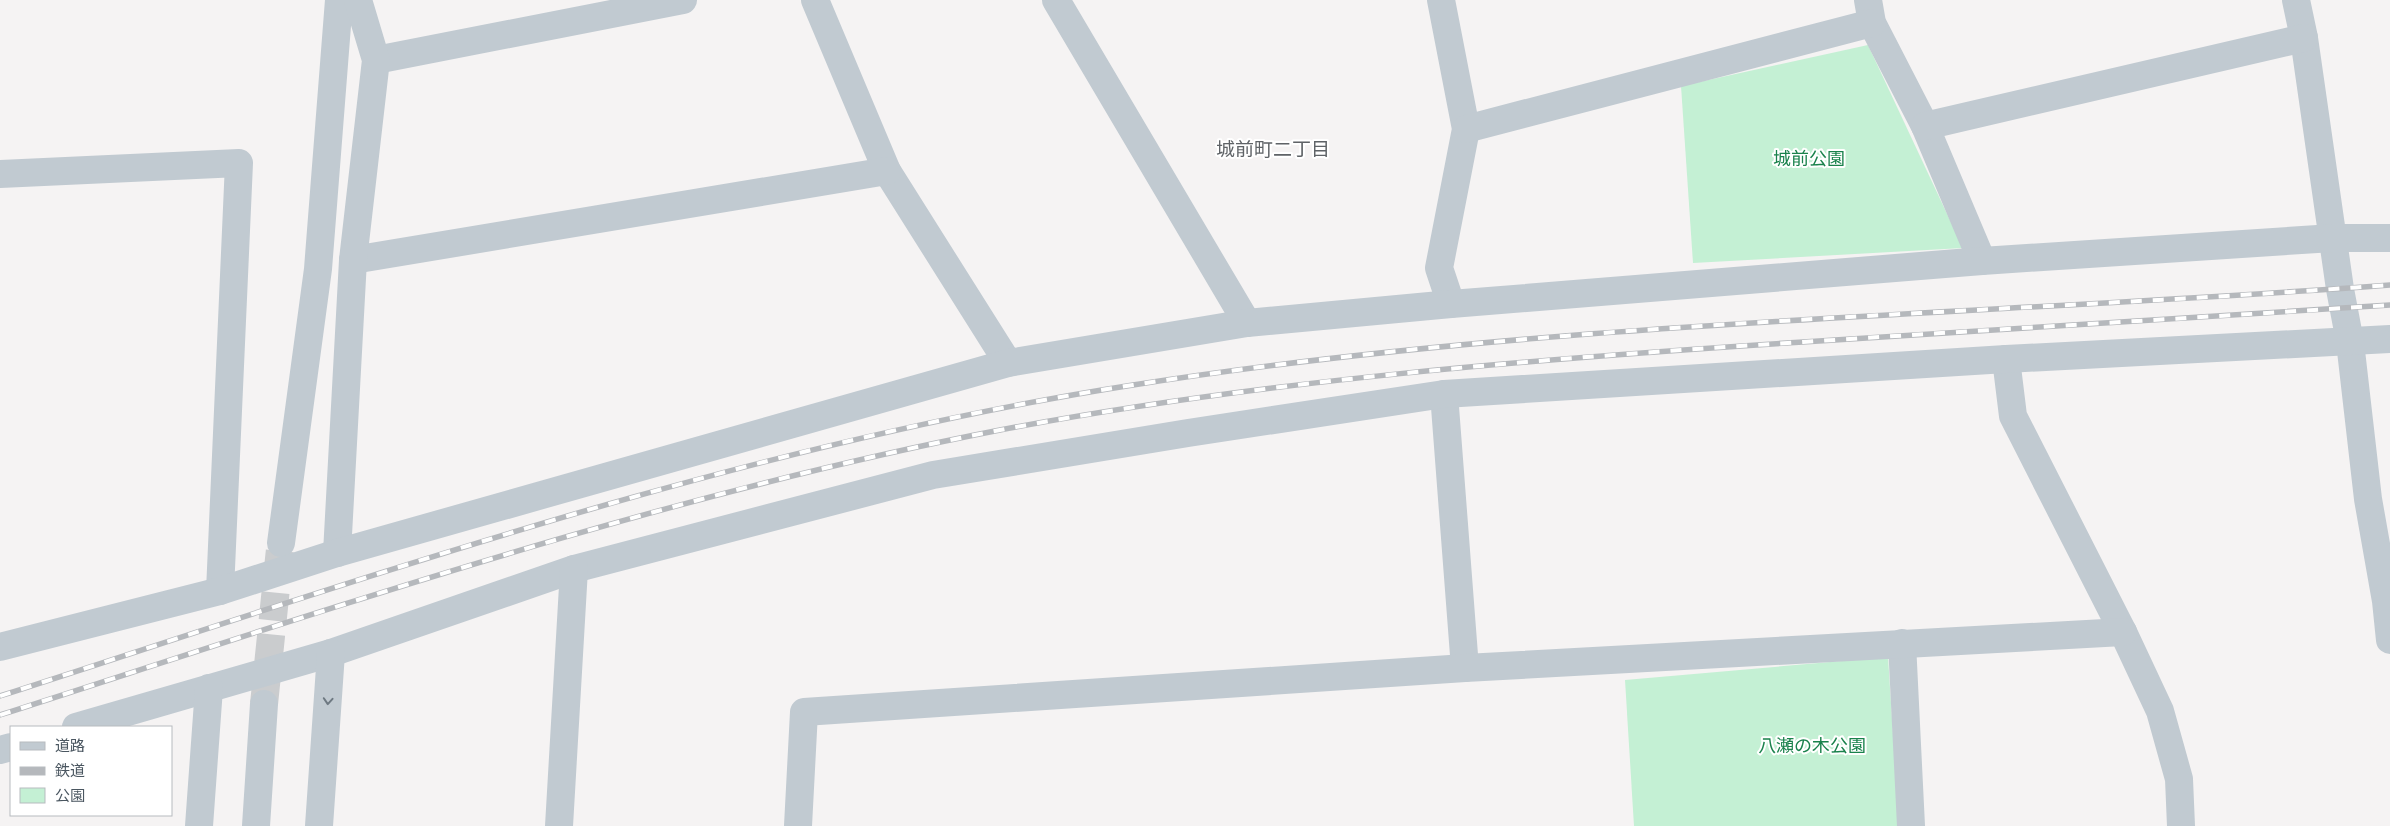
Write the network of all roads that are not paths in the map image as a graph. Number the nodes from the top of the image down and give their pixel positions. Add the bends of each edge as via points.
1 (339, 0) edge
2 (358, 0) edge
3 (682, 0) edge
4 (815, 0) edge
5 (1056, 0) edge
6 (1441, 0) edge
7 (2296, 0) edge
8 (1870, 11) edge
9 (2304, 38) junction
10 (376, 60) junction
11 (1925, 126) junction
12 (1466, 128) junction
13 (887, 171) junction
14 (0, 174) edge
15 (2333, 238) junction
16 (2390, 238) edge
17 (353, 260) junction
18 (1982, 261) junction
19 (1451, 304) junction
20 (1247, 323) junction
21 (2390, 339) edge
22 (2350, 342) junction
23 (2006, 359) junction
24 (1008, 363) junction
25 (1444, 394) junction
26 (281, 543) tunnel mouth
27 (337, 553) junction
28 (574, 569) junction
29 (220, 591) junction
30 (2122, 632) junction
31 (2390, 640) edge
32 (1902, 643) junction
33 (0, 647) edge
34 (331, 653) junction
35 (1465, 668) junction
36 (209, 688) junction
37 (264, 704) tunnel mouth
38 (79, 726) edge
39 (199, 826) edge
40 (256, 826) edge
41 (319, 826) edge
42 (559, 826) edge
43 (798, 826) edge
44 (1911, 826) edge
45 (2181, 826) edge

1 - 26 street via 318,269
2 - 10 street
3 - 10 street
4 - 13 street
5 - 20 street
6 - 12 street
7 - 9 street
8 - 11 street
8 - 12 street
9 - 11 street
9 - 15 street
10 - 17 street
11 - 18 street
12 - 19 street via 1440,268
13 - 17 street
13 - 24 street
14 - 29 street via 239,163
15 - 16 street
15 - 18 street
15 - 22 street
17 - 27 street
18 - 19 street
19 - 20 street
20 - 24 street
21 - 22 street
22 - 23 street
22 - 31 street via 2368,498
23 - 25 street
23 - 30 street via 2013,416
24 - 27 street
25 - 28 street via 1188,432 933,475
25 - 35 street
27 - 29 street
28 - 34 street
28 - 42 street
29 - 33 street
30 - 32 street
30 - 45 street via 2160,711 2178,779
32 - 35 street
32 - 44 street
34 - 36 street
34 -> 41 street
35 - 43 street via 804,712
36 - 38 street
36 - 39 street
37 - 40 street

